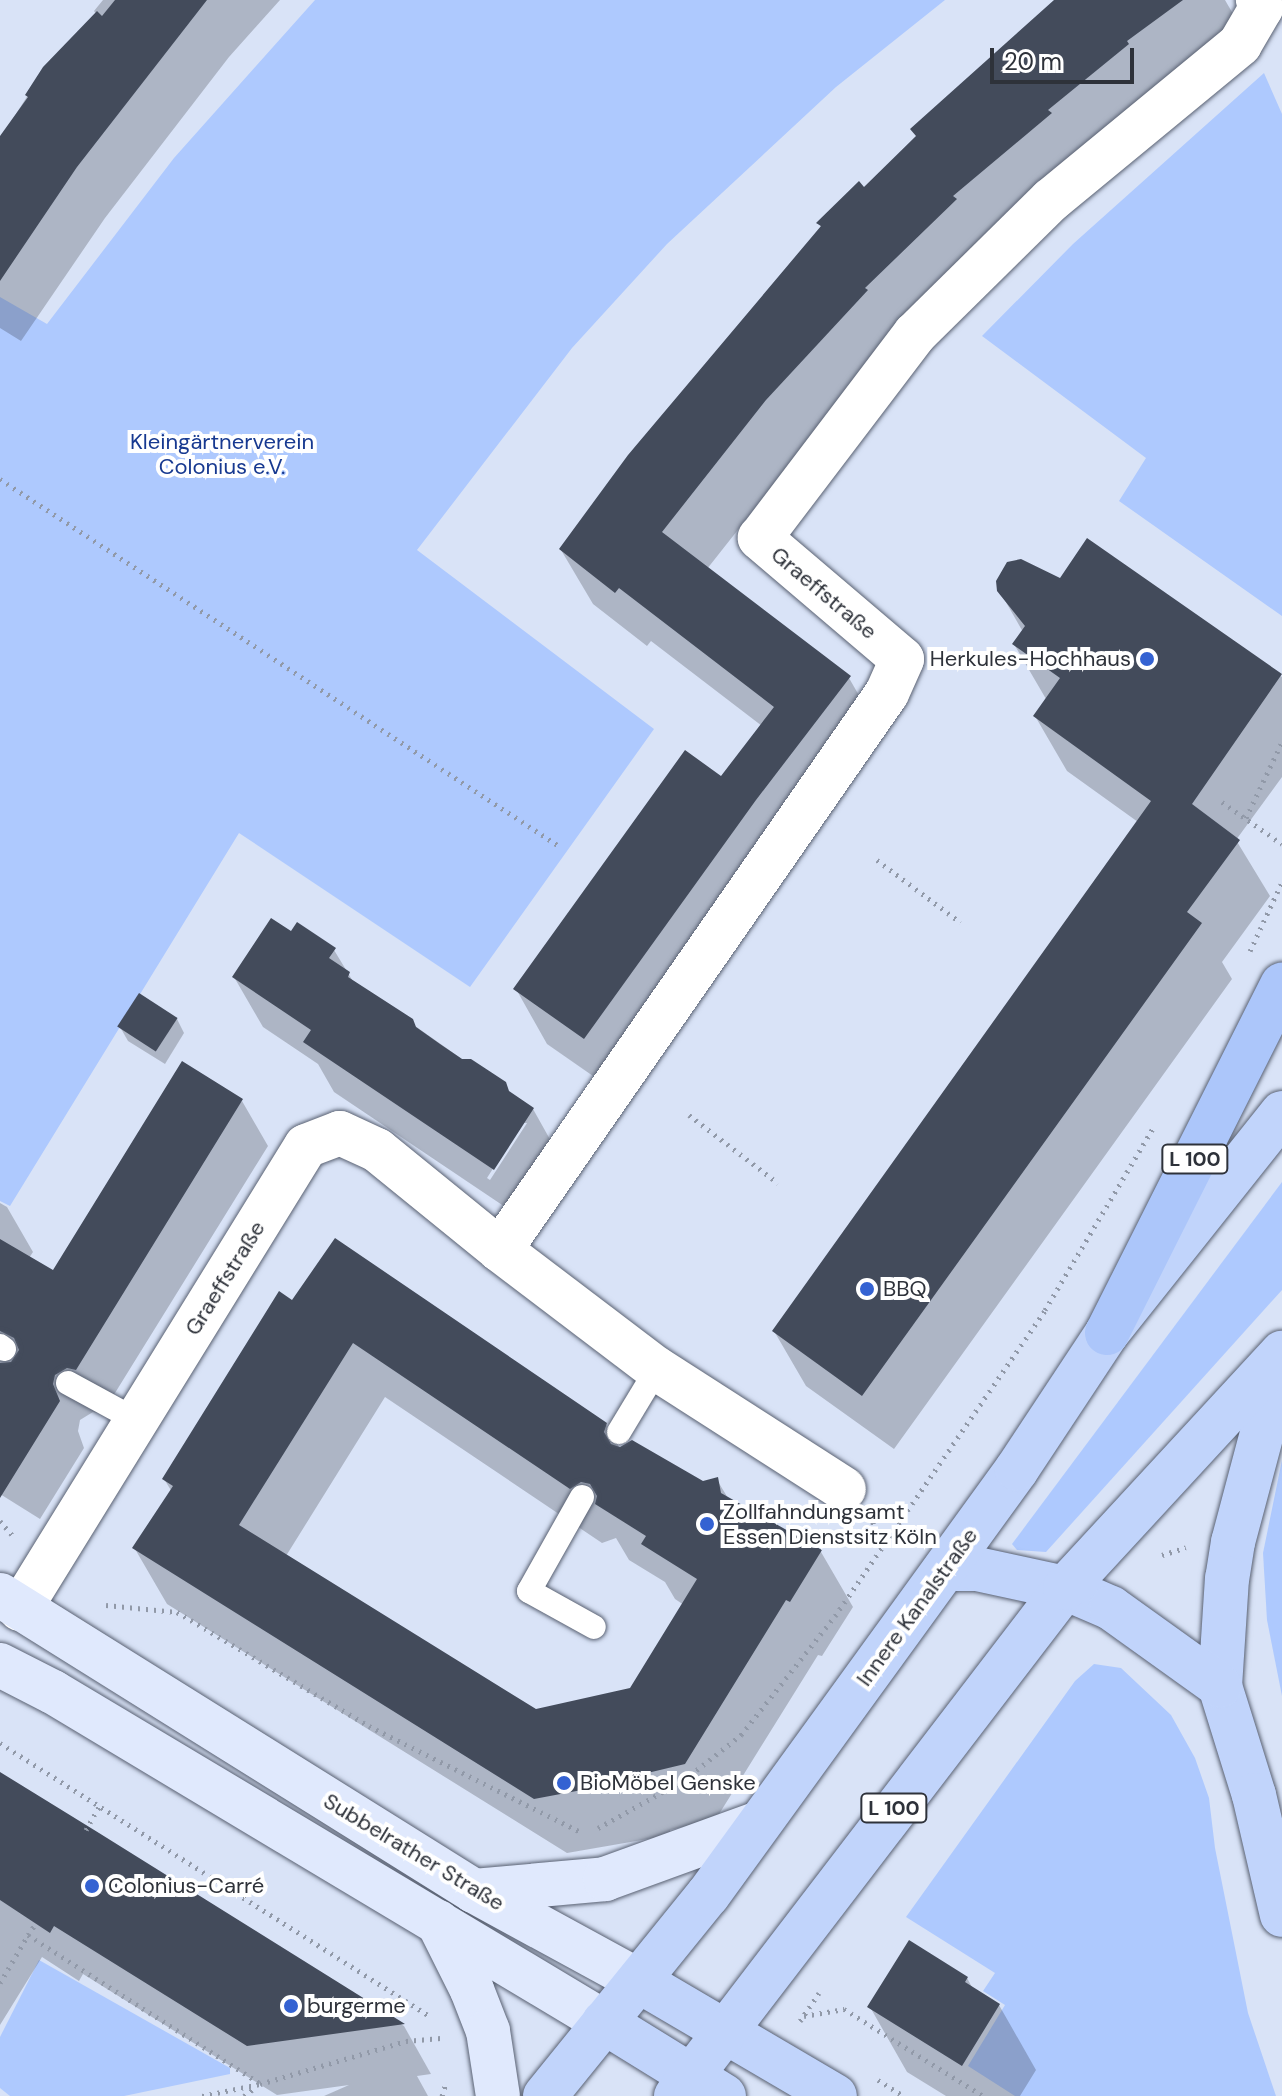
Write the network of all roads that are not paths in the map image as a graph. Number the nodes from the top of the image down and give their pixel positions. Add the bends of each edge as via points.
1 (1260, 4) edge
2 (1282, 985) edge
3 (1282, 1113) edge
4 (500, 1250) junction
5 (1107, 1333) junction
6 (1282, 1355) edge
7 (657, 1369) junction
8 (68, 1383) dead end
9 (138, 1421) junction
10 (619, 1432) dead end
11 (844, 1489) dead end
12 (582, 1497) dead end
13 (945, 1569) junction
14 (1065, 1588) junction
15 (10, 1602) edge
16 (594, 1627) dead end
17 (0, 1665) edge
18 (1220, 1686) junction
19 (759, 1823) junction
20 (474, 1891) junction
21 (1282, 1915) edge
22 (438, 1922) junction
23 (639, 1981) junction
24 (604, 2022) junction
25 (725, 2030) junction
26 (697, 2089) edge
27 (498, 2096) edge
28 (545, 2096) edge
29 (835, 2096) edge

1 - 4 street, Graeffstraße via 1240,44 1051,200 915,334 760,538 902,659 887,693
2 - 5 highway, L 100
3 - 5 main road, Innere Kanalstraße / L 100
4 - 7 street, Graeffstraße
4 - 9 street, Graeffstraße via 377,1150 340,1133 306,1146
5 - 13 main road, Innere Kanalstraße / L 100
6 - 14 main road, L 100
6 - 18 main road via 1233,1542
7 - 10 lane
7 - 11 street, Graeffstraße
8 - 9 lane
9 - 15 street, Graeffstraße via 45,1572
12 - 16 lane via 529,1591
13 - 14 main road via 977,1569
13 - 19 main road, Innere Kanalstraße / L 100
14 - 18 main road via 1111,1608
14 - 25 main road, L 100
15 - 20 main road, Subbelrather Straße
17 - 22 main road
18 - 21 main road via 1254,1795
19 - 20 main road via 605,1879
19 - 23 main road, Innere Kanalstraße / L 100
20 - 23 main road, Subbelrather Straße
22 - 24 main road
22 - 27 main road via 488,2031
23 - 24 main road, Innere Kanalstraße / L 100
23 - 25 main road, Subbelrather Straße
24 - 26 main road
24 - 28 main road, Innere Kanalstraße / L 100
25 - 26 main road, L 100
25 - 29 main road, Subbelrather Straße

